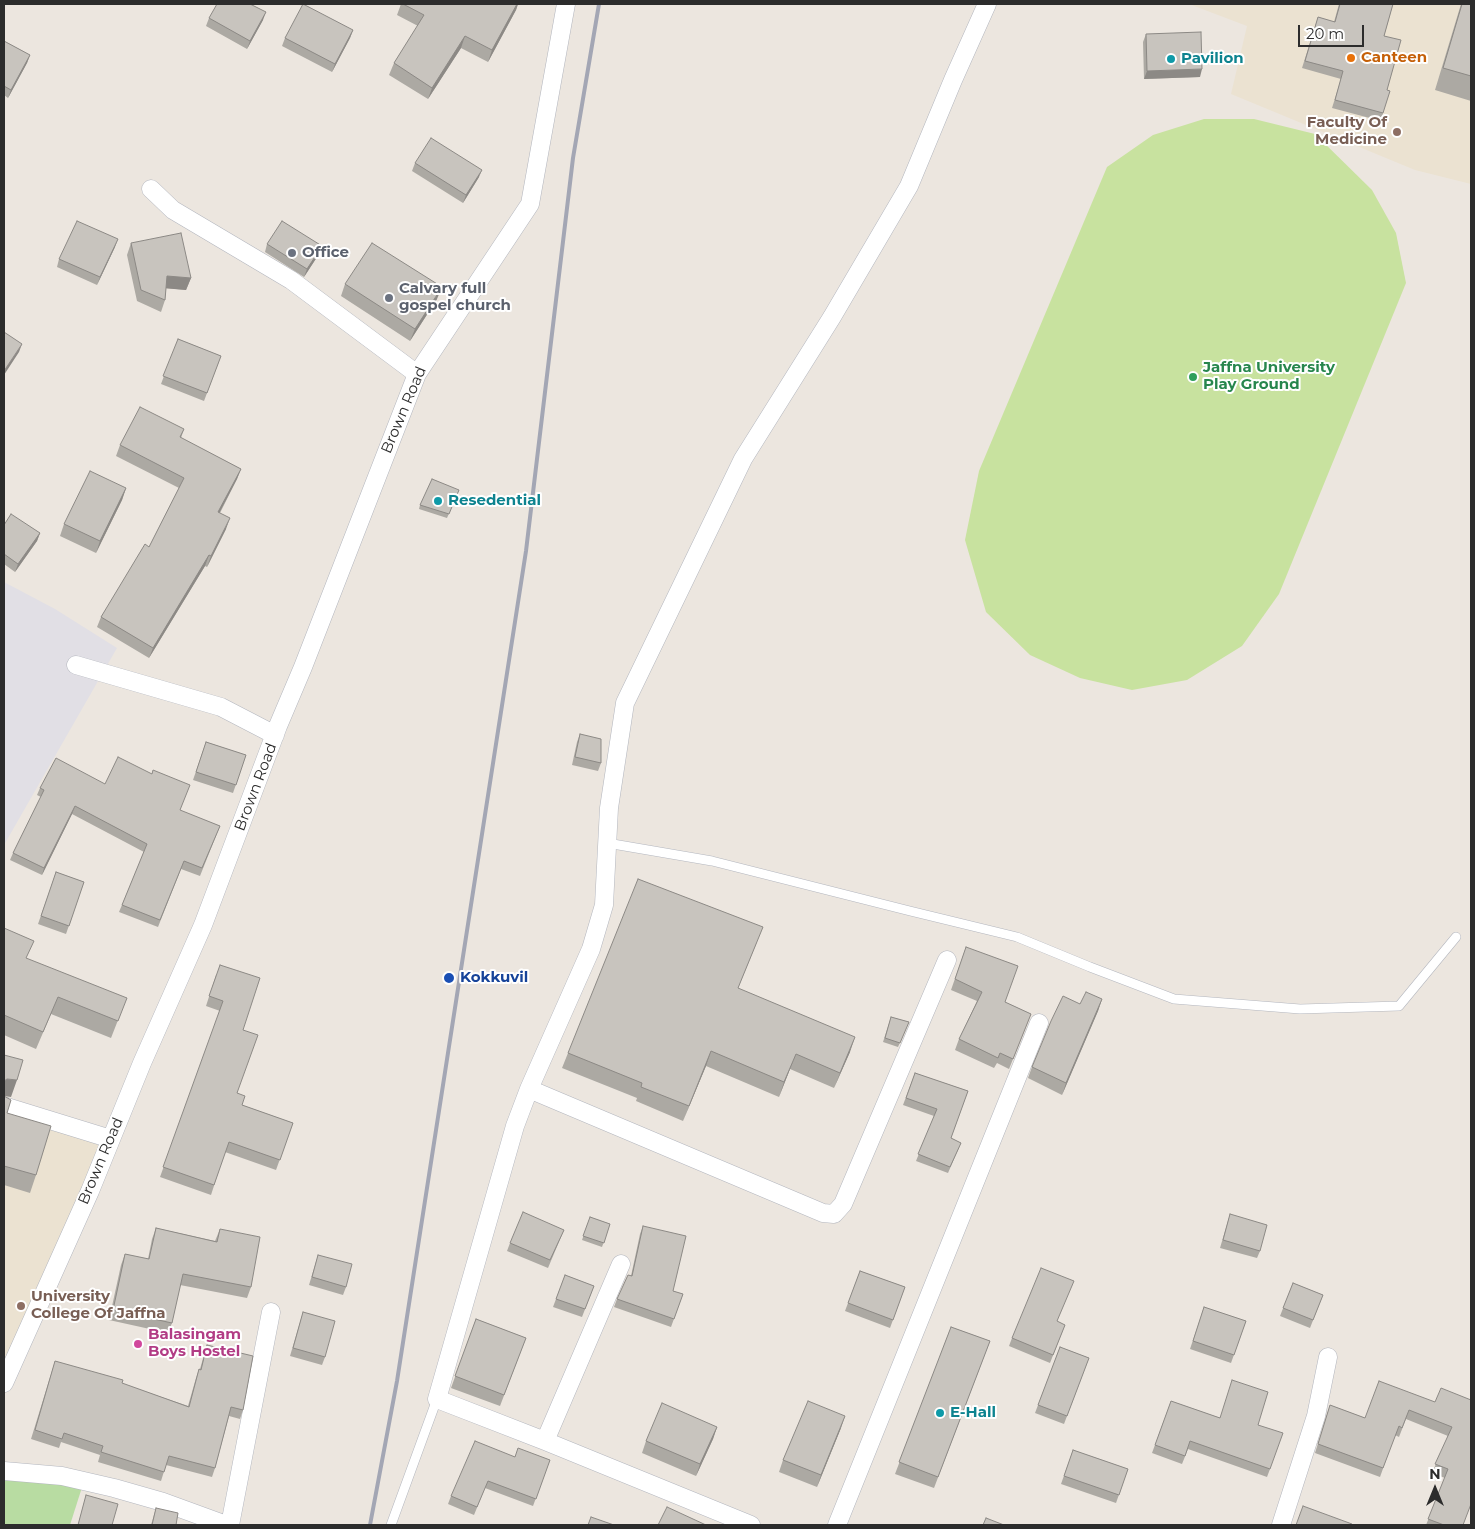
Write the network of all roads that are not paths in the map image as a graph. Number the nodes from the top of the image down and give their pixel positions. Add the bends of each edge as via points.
1 (566, 4) edge
2 (987, 4) edge
3 (151, 188) dead end
4 (417, 374) junction
5 (76, 665) dead end
6 (275, 735) junction
7 (607, 843) junction
8 (1456, 936) dead end
9 (947, 960) dead end
10 (1039, 1023) dead end
11 (529, 1088) junction
12 (4, 1106) edge
13 (111, 1139) junction
14 (621, 1264) dead end
15 (271, 1312) dead end
16 (1328, 1357) dead end
17 (4, 1383) edge
18 (437, 1399) junction
19 (545, 1441) junction
20 (4, 1471) edge
21 (228, 1525) edge
22 (391, 1525) edge
23 (751, 1525) edge
24 (837, 1525) edge
25 (1281, 1525) edge

1 - 4 street, Brown Road via 530,204
2 - 7 street via 909,186 743,459 625,703
3 - 4 street via 173,210 290,280
4 - 6 street, Brown Road
5 - 6 street via 221,707
6 - 13 street, Brown Road via 202,925
7 - 8 lane via 712,861 1017,936 1090,968 1174,999 1300,1009 1399,1006
7 - 11 street via 604,904 591,949
9 - 11 street via 843,1204 834,1214 823,1213
10 - 24 street
11 - 18 street via 515,1126
12 - 13 street
13 - 17 street, Brown Road
14 - 19 street
15 - 21 street
16 - 25 street via 1316,1416
18 - 19 street
18 - 22 lane
19 - 23 street
20 - 21 street via 62,1476 114,1488

